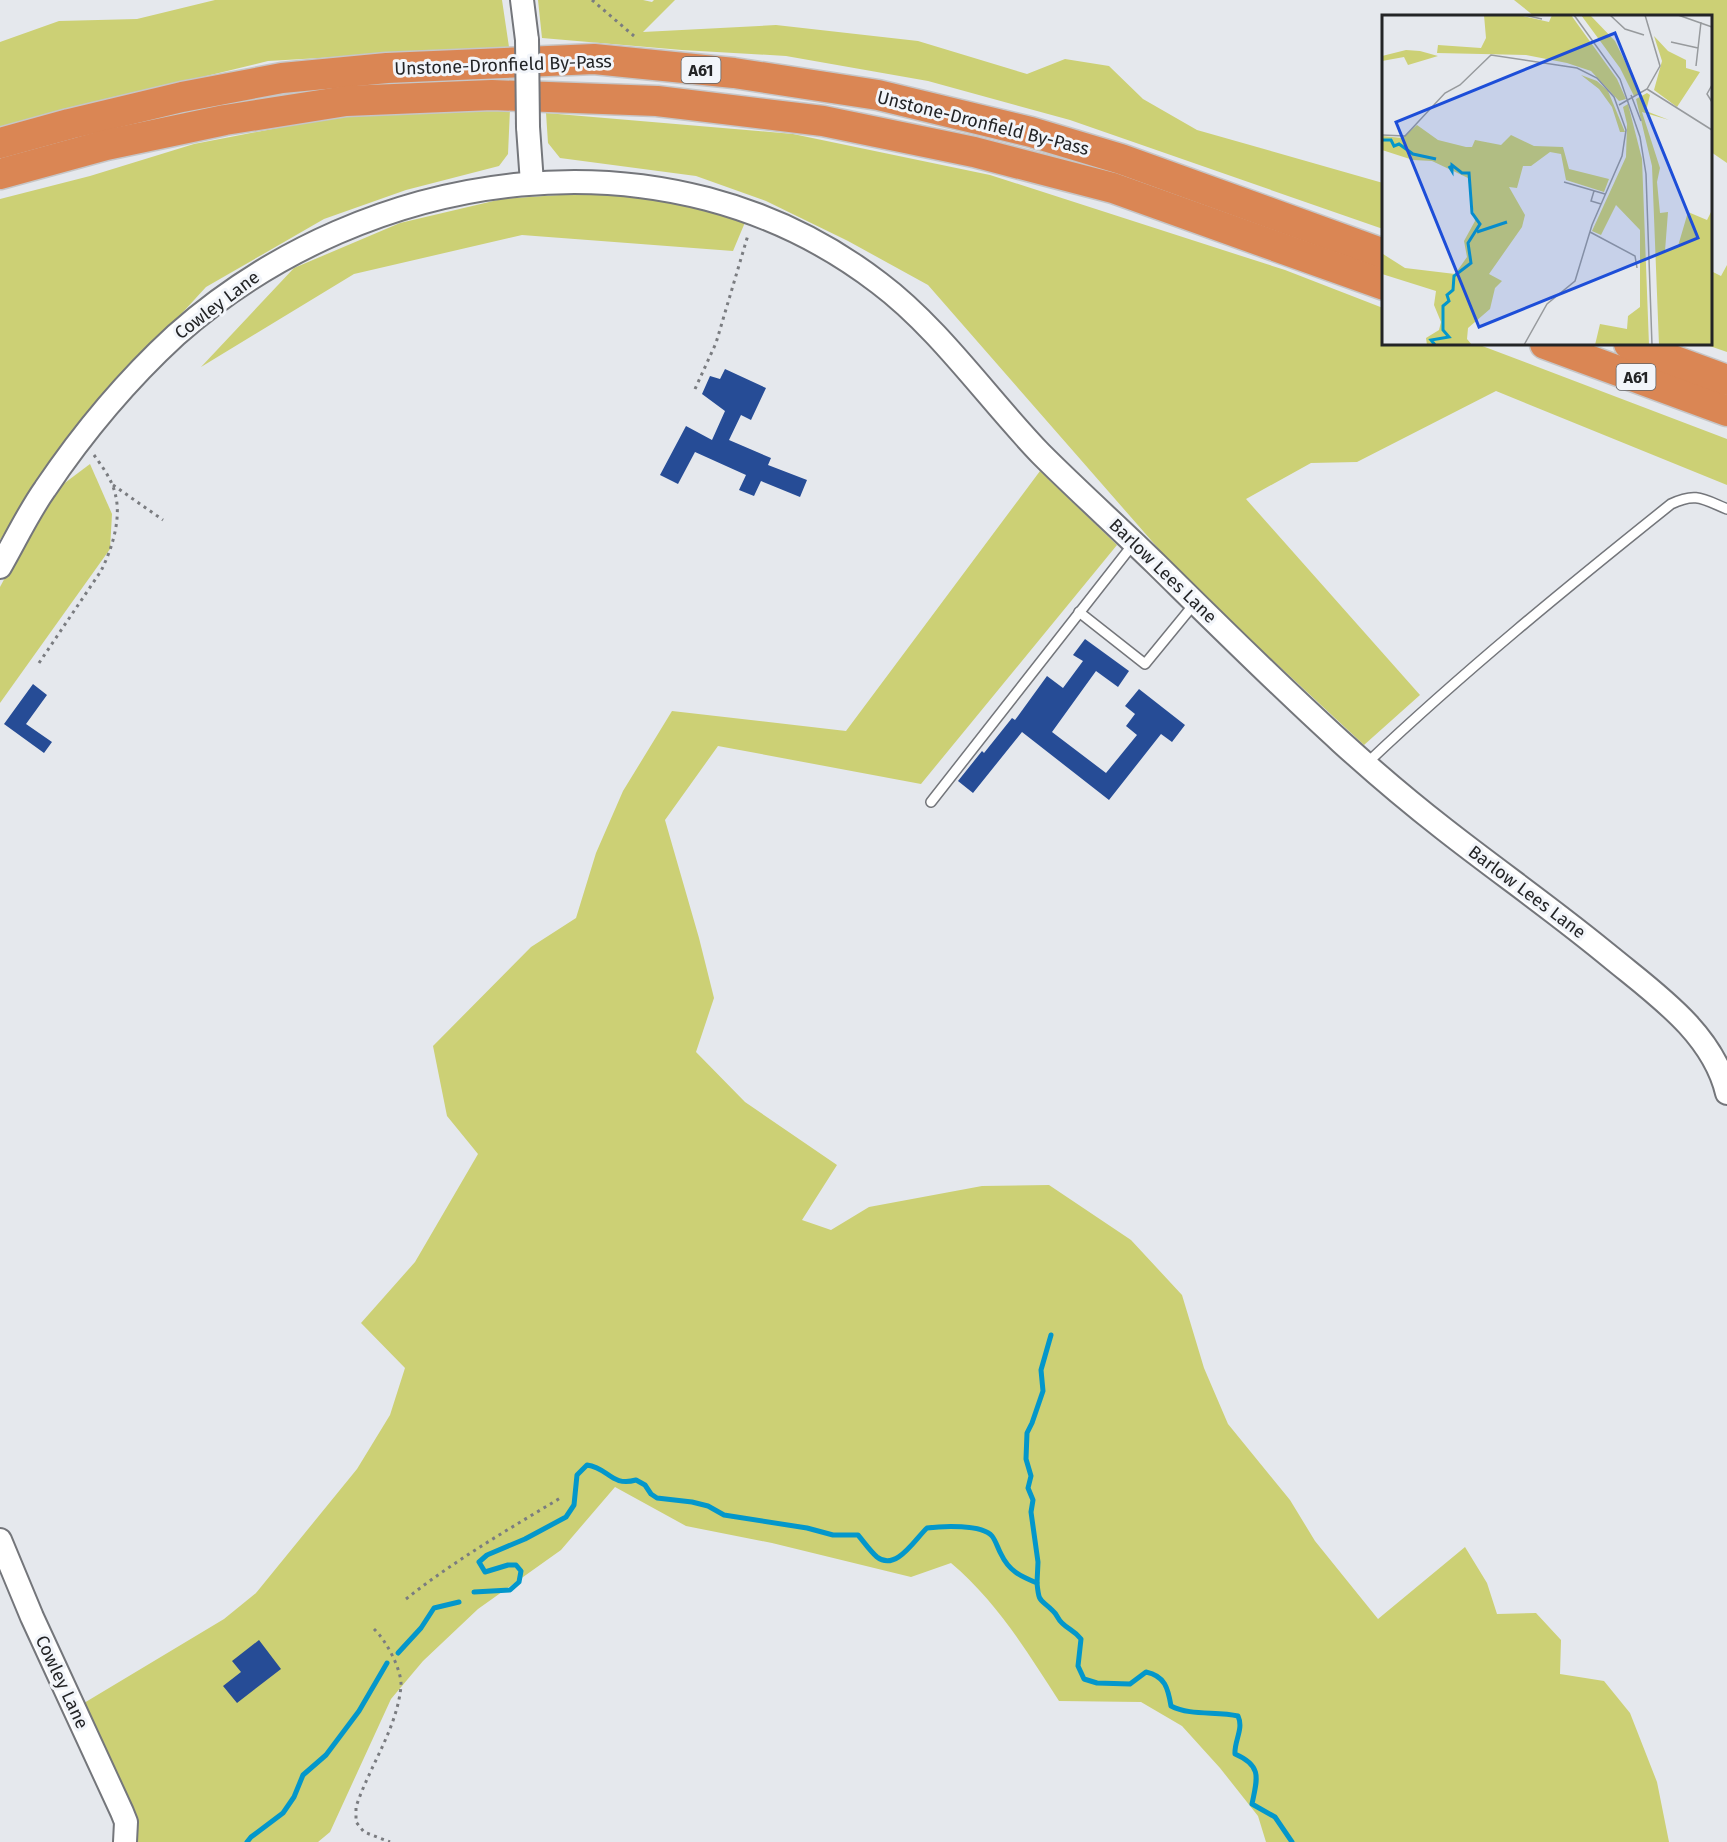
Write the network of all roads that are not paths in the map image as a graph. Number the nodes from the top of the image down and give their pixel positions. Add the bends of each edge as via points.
1 (522, 0) edge
2 (0, 143) edge
3 (0, 174) edge
4 (532, 183) junction
5 (1382, 254) edge
6 (1382, 285) edge
7 (1548, 345) edge
8 (1632, 345) edge
9 (1727, 380) edge
10 (1727, 411) edge
11 (1727, 509) edge
12 (1134, 543) junction
13 (0, 567) edge
14 (1195, 603) junction
15 (1079, 612) junction
16 (1366, 764) junction
17 (931, 802) dead end
18 (1727, 1093) edge
19 (0, 1540) edge
20 (125, 1832) edge

1 - 4 street, bridge
2 - 5 highway, Unstone-Dronfield By-Pass / A61 via 182,97 282,78 387,68 594,59 734,73 878,95 1031,132 1131,163
3 - 6 highway, Unstone-Dronfield By-Pass / A61 via 106,145 214,122 346,101 492,95 657,101 823,121 974,152 1113,188
4 - 12 street, Barlow Lees Lane via 618,183 733,205 792,228 839,255 912,311 1039,451
4 - 13 street, Cowley Lane via 463,192 403,207 336,232 272,264 219,300 139,372 81,439 42,492
7 - 10 highway, A61
8 - 9 highway, A61
11 - 16 lane via 1699,498 1686,497 1671,504 1537,612
12 - 14 street, Barlow Lees Lane
12 - 15 lane
14 - 15 lane via 1145,664
14 - 16 street, Barlow Lees Lane
15 - 17 lane
16 - 18 street, Barlow Lees Lane via 1442,828 1571,924 1680,1015 1713,1058
19 - 20 street, Cowley Lane

